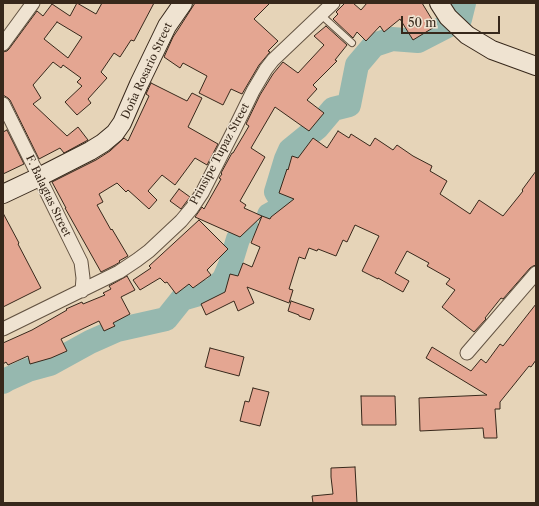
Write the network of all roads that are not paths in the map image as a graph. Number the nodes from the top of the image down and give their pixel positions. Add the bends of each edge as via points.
1 (33, 3) edge
2 (183, 3) edge
3 (334, 3) edge
4 (439, 3) edge
5 (321, 15) junction
6 (352, 43) dead end
7 (3, 44) edge
8 (536, 66) edge
9 (3, 104) edge
10 (39, 177) junction
11 (3, 194) edge
12 (534, 278) edge
13 (82, 291) junction
14 (3, 329) edge
15 (467, 353) dead end

1 - 7 street
2 - 10 street, Doña Rosario Street via 167,26 115,133 90,151
3 - 5 street, Prinsipe Tupaz Street
4 - 8 street via 448,17 467,35 492,50
5 - 6 lane
5 - 13 street, Prinsipe Tupaz Street via 266,69 202,193 181,221 137,260
9 - 10 street, F. Balagtas Street
10 - 11 street, Doña Rosario Street
10 - 13 street, F. Balagtas Street via 81,262
12 - 15 street
13 - 14 street, Prinsipe Tupaz Street

